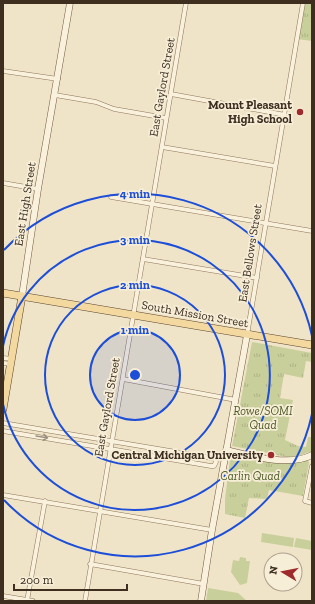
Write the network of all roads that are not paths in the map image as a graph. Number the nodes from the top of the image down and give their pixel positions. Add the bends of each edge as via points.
1 (70, 3) edge
2 (186, 3) edge
3 (303, 3) edge
4 (3, 71) edge
5 (58, 78) junction
6 (170, 94) junction
7 (55, 95) junction
8 (285, 115) junction
9 (166, 118) junction
10 (162, 147) junction
11 (275, 166) junction
12 (3, 182) edge
13 (38, 189) junction
14 (111, 197) dead end
15 (152, 204) junction
16 (266, 224) junction
17 (312, 231) edge
18 (143, 259) junction
19 (257, 278) junction
20 (3, 293) edge
21 (22, 296) junction
22 (133, 314) junction
23 (247, 334) junction
24 (312, 345) edge
25 (3, 358) edge
26 (11, 362) junction
27 (3, 363) edge
28 (122, 379) junction
29 (236, 400) junction
30 (3, 409) edge
31 (3, 423) edge
32 (3, 431) edge
33 (112, 442) junction
34 (111, 449) junction
35 (226, 450) junction
36 (312, 455) edge
37 (312, 466) edge
38 (3, 495) edge
39 (45, 501) junction
40 (312, 503) edge
41 (99, 511) junction
42 (212, 530) junction
43 (90, 564) junction
44 (204, 584) junction
45 (3, 596) edge
46 (27, 600) edge
47 (34, 601) edge
48 (85, 601) edge
49 (201, 601) edge

1 - 5 street, East High Street
2 - 6 street, East Gaylord Street
3 - 8 street, East Bellows Street
4 - 5 street
5 - 7 street, East High Street
6 - 8 street
6 - 9 street, East Gaylord Street
7 - 9 street
7 - 13 street, East High Street
8 - 11 street, East Bellows Street
9 - 10 street, East Gaylord Street
10 - 11 street
10 - 15 street, East Gaylord Street
11 - 16 street, East Bellows Street
12 - 13 street
13 - 21 street, East High Street
14 - 15 street
15 - 16 street
15 - 18 street, East Gaylord Street
16 - 17 street
16 - 19 street, East Bellows Street
18 - 19 street
18 - 22 street, East Gaylord Street
19 - 23 street, East Bellows Street
20 - 21 main road, South Mission Street
21 - 22 main road, South Mission Street
21 - 26 main road, East High Street
22 - 23 main road, South Mission Street
22 - 28 street, East Gaylord Street
23 - 24 main road, South Mission Street
23 - 29 street, East Bellows Street
25 - 26 street
26 - 27 street
26 - 30 main road, East High Street
28 - 29 street
28 - 33 street, East Gaylord Street
29 - 35 street, East Bellows Street
31 - 33 street
32 -> 34 street
33 - 34 street, East Gaylord Street
33 - 34 street via 212,458 216,463 211,466
34 - 41 street, East Gaylord Street
35 - 36 street via 286,461
35 - 42 street, East Bellows Street
37 - 40 street via 305,501
38 - 39 street
39 - 41 street
39 - 46 street
41 - 42 street
41 - 43 street, East Gaylord Street
42 - 44 street, East Bellows Street
43 - 44 street
43 - 48 street, East Gaylord Street
44 - 49 street, East Bellows Street
45 - 46 street
46 - 47 street

